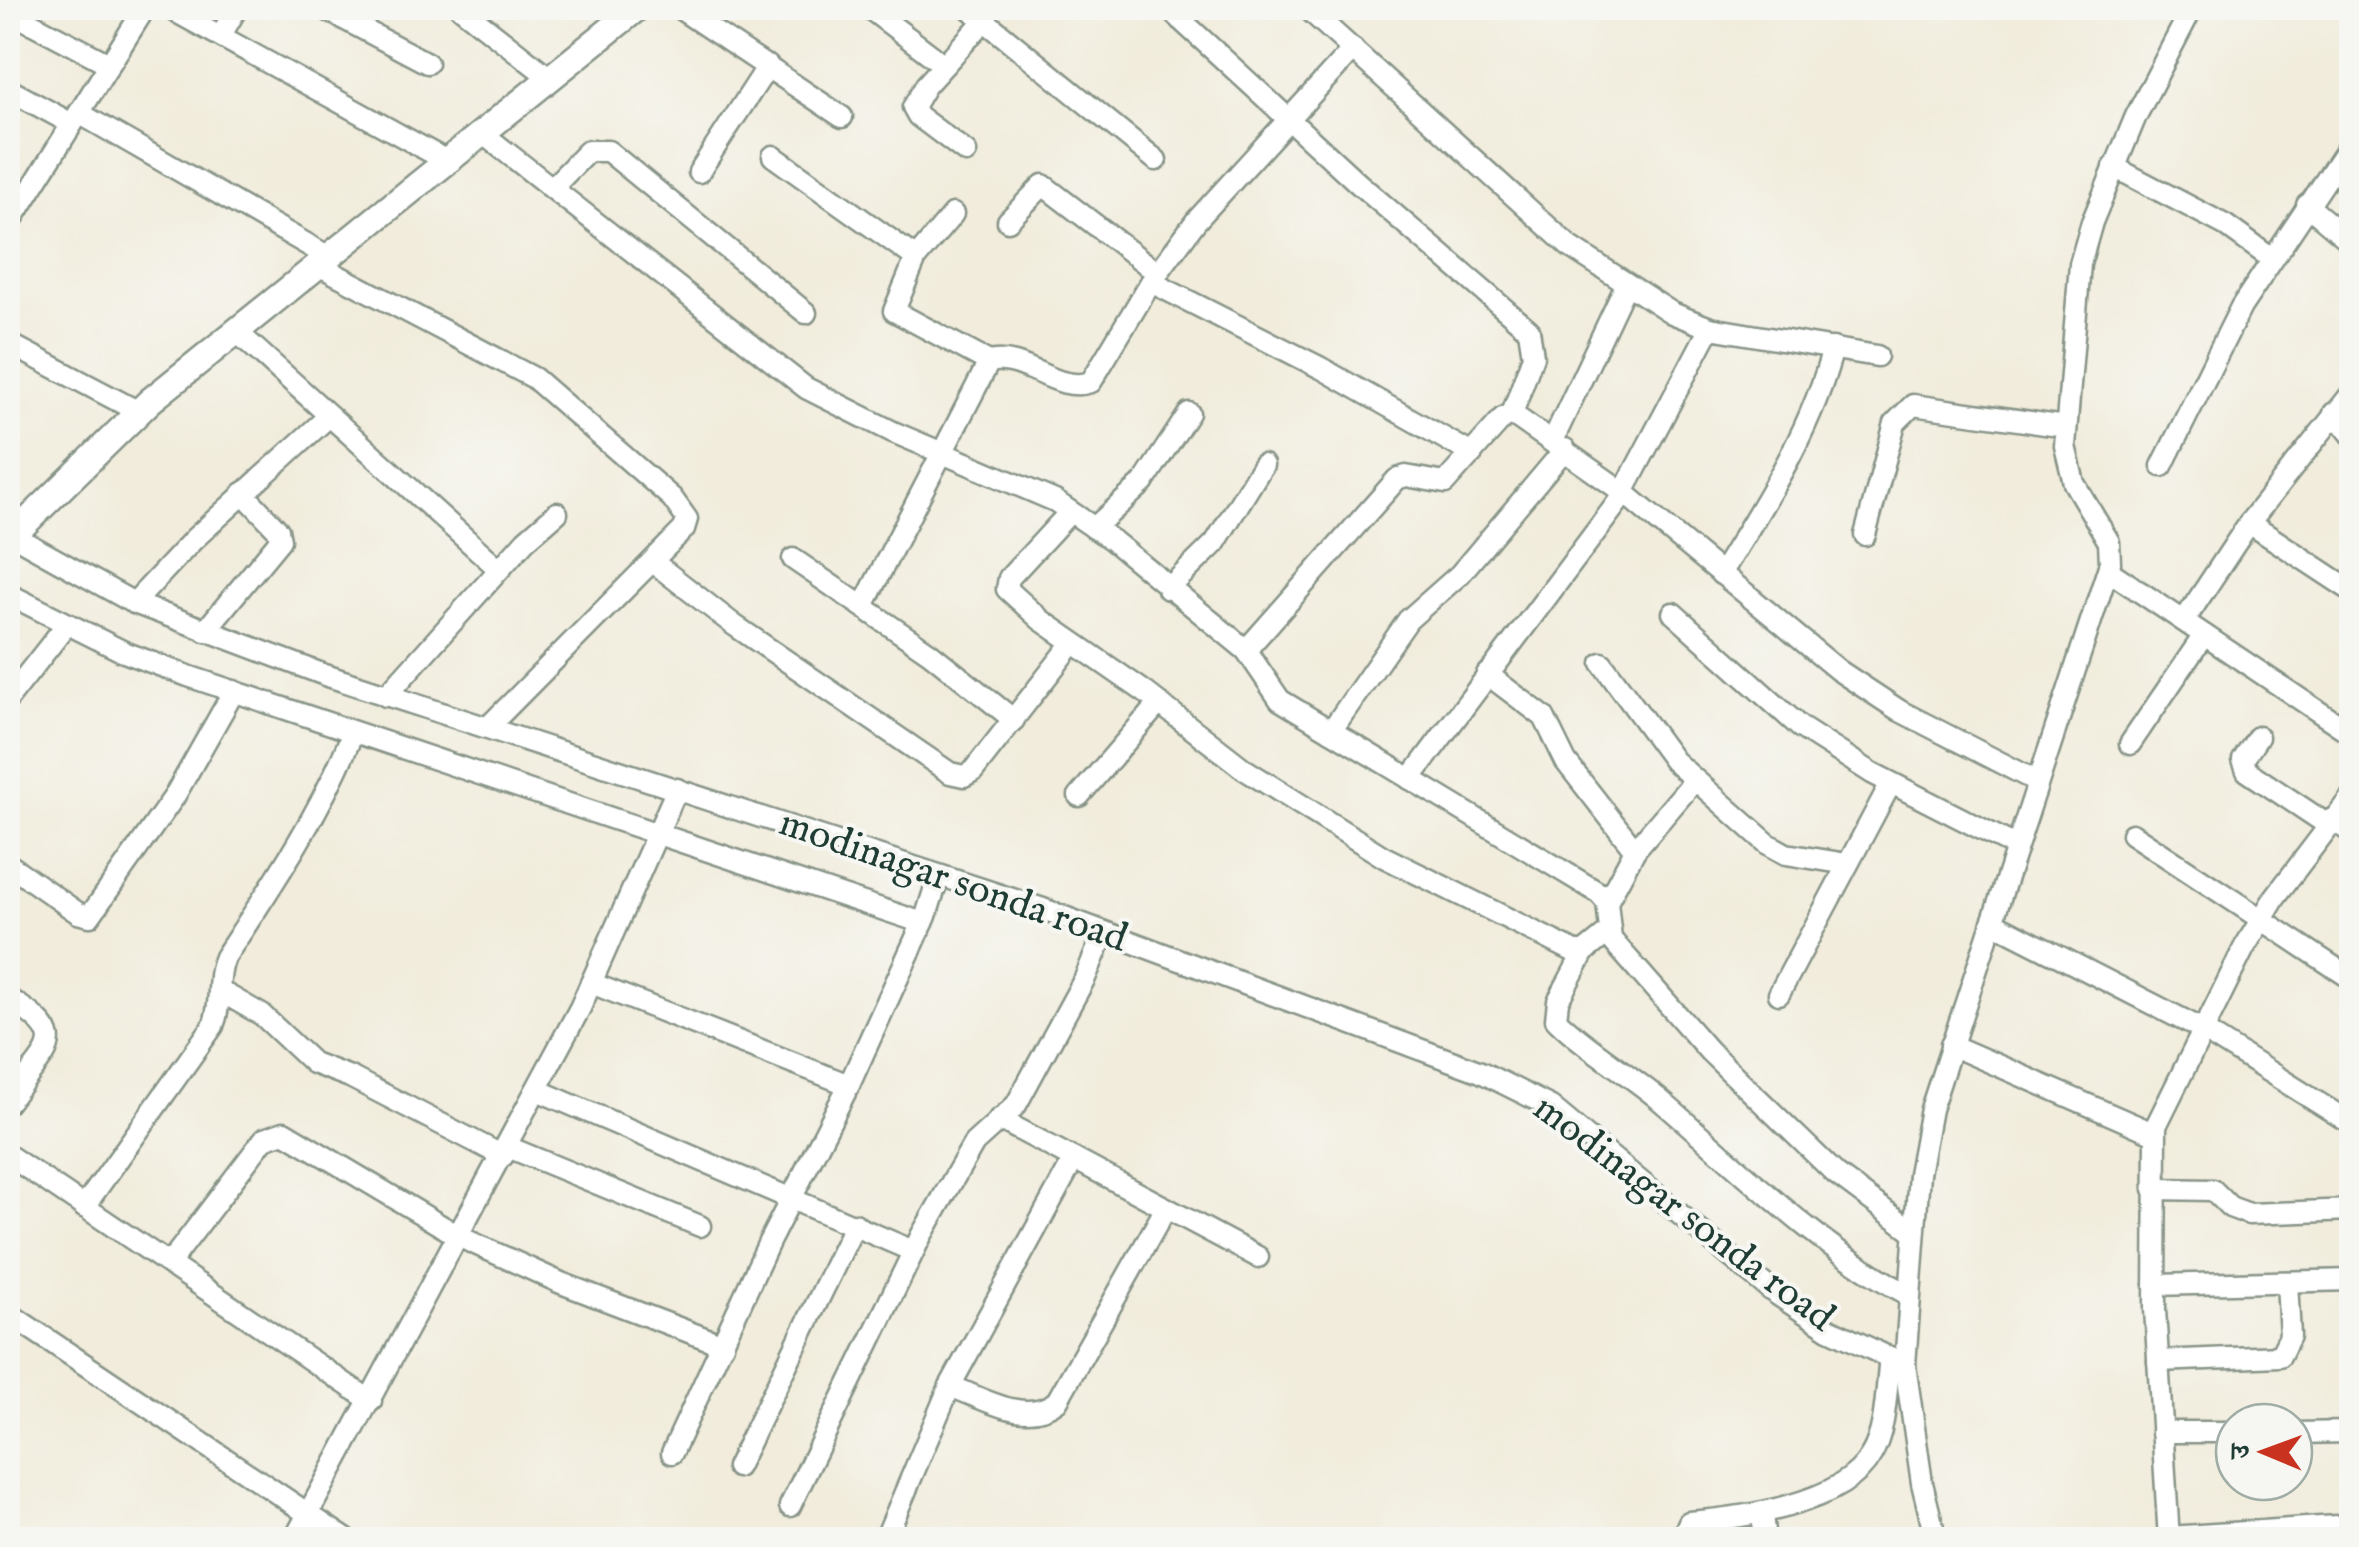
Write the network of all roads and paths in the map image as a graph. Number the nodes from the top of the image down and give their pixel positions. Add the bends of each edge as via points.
1 (146, 8) edge
2 (169, 8) edge
3 (237, 8) edge
4 (323, 8) edge
5 (461, 8) edge
6 (637, 8) edge
7 (680, 8) edge
8 (868, 8) edge
9 (1168, 8) edge
10 (1307, 8) edge
11 (2192, 8) edge
12 (8, 11) edge
13 (976, 14) edge
14 (221, 35) junction
15 (1353, 49) junction
16 (427, 63) dead end
17 (110, 64) junction
18 (944, 65) junction
19 (768, 66) junction
20 (550, 78) junction
21 (8, 89) edge
22 (1290, 115) junction
23 (842, 117) dead end
24 (75, 119) junction
25 (482, 133) junction
26 (2352, 141) edge
27 (966, 152) dead end
28 (773, 156) dead end
29 (1156, 160) dead end
30 (447, 161) junction
31 (2114, 167) junction
32 (699, 172) dead end
33 (553, 187) junction
34 (2306, 205) junction
35 (953, 214) dead end
36 (1008, 220) dead end
37 (8, 226) edge
38 (2352, 243) edge
39 (916, 258) junction
40 (2272, 258) junction
41 (324, 261) junction
42 (1155, 277) junction
43 (1626, 285) junction
44 (806, 313) dead end
45 (1710, 328) junction
46 (236, 332) junction
47 (8, 343) edge
48 (1834, 348) junction
49 (1877, 356) dead end
50 (989, 362) junction
51 (2352, 393) edge
52 (139, 412) junction
53 (1189, 413) dead end
54 (1512, 414) junction
55 (2334, 414) junction
56 (329, 416) junction
57 (2066, 427) junction
58 (2352, 436) edge
59 (1559, 444) junction
60 (942, 452) junction
61 (1472, 454) junction
62 (1263, 465) dead end
63 (2162, 466) dead end
64 (1623, 492) junction
65 (243, 494) junction
66 (1070, 512) junction
67 (556, 513) dead end
68 (2249, 523) junction
69 (1094, 528) junction
70 (11, 532) edge
71 (1864, 535) dead end
72 (793, 559) dead end
73 (652, 562) junction
74 (499, 569) junction
75 (2109, 571) junction
76 (1720, 574) junction
77 (1168, 588) junction
78 (2352, 591) edge
79 (8, 594) edge
80 (134, 603) junction
81 (863, 606) junction
82 (1672, 613) dead end
83 (2184, 622) junction
84 (66, 624) junction
85 (205, 630) junction
86 (2204, 635) junction
87 (1073, 643) junction
88 (1246, 650) junction
89 (1602, 663) dead end
90 (1488, 674) junction
91 (234, 691) junction
92 (386, 696) junction
93 (8, 699) edge
94 (1159, 704) junction
95 (1014, 720) junction
96 (488, 728) junction
97 (1331, 731) junction
98 (354, 732) junction
99 (2352, 734) edge
100 (2258, 738) dead end
101 (2130, 744) dead end
102 (1410, 780) junction
103 (1694, 781) junction
104 (2036, 781) junction
105 (1891, 783) junction
106 (1078, 796) dead end
107 (2352, 796) edge
108 (668, 812) junction
109 (2330, 822) junction
110 (2352, 832) edge
111 (2132, 834) dead end
112 (2015, 846) junction
113 (1635, 850) junction
114 (8, 864) edge
115 (1847, 864) junction
116 (937, 883) junction
117 (1607, 902) junction
118 (925, 919) junction
119 (1992, 922) junction
120 (2260, 922) junction
121 (1610, 931) junction
122 (1102, 940) junction
123 (1584, 952) junction
124 (2352, 979) edge
125 (592, 983) junction
126 (222, 992) junction
127 (1779, 994) dead end
128 (8, 998) edge
129 (2202, 1029) junction
130 (1951, 1045) junction
131 (849, 1085) junction
132 (537, 1090) junction
133 (8, 1102) edge
134 (999, 1119) junction
135 (2352, 1124) edge
136 (2155, 1134) junction
137 (506, 1152) junction
138 (8, 1156) edge
139 (1074, 1159) junction
140 (2154, 1189) junction
141 (793, 1196) junction
142 (84, 1206) junction
143 (1166, 1208) junction
144 (2352, 1210) edge
145 (855, 1224) junction
146 (700, 1226) dead end
147 (1914, 1232) junction
148 (460, 1237) junction
149 (913, 1251) junction
150 (1258, 1257) dead end
151 (170, 1264) junction
152 (2352, 1280) edge
153 (2288, 1282) junction
154 (2155, 1285) junction
155 (1909, 1295) junction
156 (8, 1313) edge
157 (723, 1345) junction
158 (1898, 1361) junction
159 (2158, 1361) junction
160 (950, 1386) junction
161 (370, 1400) junction
162 (2162, 1432) junction
163 (2214, 1432) edge
164 (2352, 1432) edge
165 (2314, 1433) edge
166 (672, 1452) dead end
167 (737, 1468) dead end
168 (790, 1506) dead end
169 (1762, 1515) junction
170 (308, 1517) junction
171 (2352, 1525) edge
172 (888, 1534) dead end
173 (2169, 1538) edge
174 (294, 1540) edge
175 (347, 1540) edge
176 (1681, 1540) edge
177 (1765, 1540) edge
178 (1936, 1540) edge

1 - 17 street
2 - 14 street
3 - 14 street
4 - 16 street
5 - 20 street
6 - 20 main road
7 - 19 street
8 - 18 street
9 - 22 street
10 - 15 street
11 - 31 street
12 - 17 street
13 - 18 street
13 - 29 street
14 - 30 street
15 - 22 street
15 - 43 street via 1570,246
17 - 24 street
18 - 27 street via 913,107
19 - 23 street
19 - 32 street
20 - 25 main road
21 - 24 street
22 - 42 street
22 - 54 street via 1359,184 1529,330 1533,356
24 - 37 street
24 - 41 street
25 - 30 main road
25 - 33 street
26 - 34 street
28 - 39 street
30 - 41 main road
31 - 40 street via 2225,225
31 - 57 street via 2080,264
33 - 44 street via 588,151 608,151
33 - 60 street via 781,371
34 - 38 street
34 - 40 street
35 - 39 street
36 - 42 street via 1043,186
39 - 50 street via 894,311
40 - 63 street
41 - 46 main road
41 - 73 street via 534,378 672,498 687,519 684,529
42 - 50 street via 1091,382 1066,383 1012,362
42 - 61 street
43 - 45 street
43 - 59 street
45 - 48 street
45 - 64 street
46 - 52 main road
46 - 56 street
47 - 52 street
48 - 49 street
48 - 76 street via 1807,424
50 - 60 street
51 - 55 street
52 - 70 main road
53 - 69 street via 1144,482
54 - 59 street
54 - 61 street
55 - 58 street
55 - 68 street
56 - 65 street
56 - 74 street
57 - 71 street via 1913,405 1895,423
57 - 75 street via 2068,466 2109,542
59 - 64 street
59 - 97 street via 1471,562 1408,620
60 - 66 street
60 - 81 street
61 - 88 street via 1445,483 1397,479
62 - 77 street via 1214,543
64 - 76 street
64 - 90 street
65 - 80 street
65 - 85 street via 280,540
66 - 69 street
66 - 87 street via 1016,567 1007,589
67 - 74 street
68 - 78 street
68 - 83 street
69 - 77 street
70 - 80 street, modinagar sonda road
72 - 81 street
73 - 95 street via 950,773 973,771
73 - 96 street
74 - 92 street
75 - 83 street
75 - 104 street
76 - 104 street via 1900,711
77 - 88 street
79 - 84 street
80 - 85 street, modinagar sonda road
81 - 95 street
82 - 105 street via 1800,728
83 - 86 street
84 - 91 street
84 - 93 street
85 - 92 street, modinagar sonda road
86 - 99 street
86 - 101 street
87 - 94 street
87 - 95 street
88 - 97 street via 1280,700
89 - 103 street
90 - 102 street
90 - 113 street via 1544,717 1566,762
91 - 98 street
91 - 114 street via 184,781 90,916
92 - 96 street, modinagar sonda road
94 - 106 street
94 - 123 street via 1214,749 1384,856 1556,945
96 - 108 street, modinagar sonda road
97 - 102 street
98 - 108 street
98 - 126 street via 297,848 225,958
100 - 109 street via 2243,760 2247,771
102 - 117 street via 1532,848
103 - 113 street
103 - 115 street via 1786,854
104 - 112 street
105 - 112 street
105 - 115 street
107 - 109 street
108 - 116 street, modinagar sonda road
108 - 118 street
108 - 125 street
109 - 110 street
109 - 120 street
111 - 120 street
112 - 119 street
113 - 117 street
115 - 127 street
116 - 118 street
116 - 122 street, modinagar sonda road
117 - 121 street
118 - 131 street
119 - 129 street
119 - 130 street
120 - 124 street
120 - 129 street
121 - 123 street
121 - 147 street via 1709,1051 1836,1174
122 - 134 street via 1016,1105
122 - 158 street, modinagar sonda road via 1481,1072 1551,1107 1772,1292 1829,1329
123 - 155 street via 1556,1019 1821,1239
125 - 131 street
125 - 132 street
126 - 137 street via 262,1014 313,1063
126 - 142 street via 212,1026
128 - 133 street via 51,1034
129 - 135 street
129 - 136 street via 2160,1109
130 - 136 street
130 - 147 street via 1924,1140
131 - 141 street
132 - 137 street
132 - 141 street
134 - 139 street
134 - 149 street via 974,1142
136 - 140 street
137 - 146 street
137 - 148 street
138 - 142 street
139 - 143 street
139 - 160 street
140 - 144 street via 2213,1190 2249,1214
140 - 154 street
141 - 145 street
141 - 157 street
142 - 151 street
143 - 150 street
143 - 160 street via 1057,1400 1045,1410 1028,1412
145 - 149 street
145 - 167 street
147 - 155 street
148 - 151 street via 284,1132 264,1139
148 - 157 street
148 - 161 street
149 - 168 street
151 - 161 street
152 - 153 street
153 - 154 street
153 - 159 street via 2290,1336 2280,1356
154 - 159 street
155 - 158 street
156 - 170 street
157 - 166 street
158 - 169 street via 1878,1436 1862,1466 1798,1503
158 - 178 street
159 - 162 street
160 - 172 street
161 - 170 street
162 - 163 street
162 - 173 street
164 - 165 street
169 - 176 street via 1689,1522
169 - 177 street
170 - 174 street
170 - 175 street
171 - 173 street

